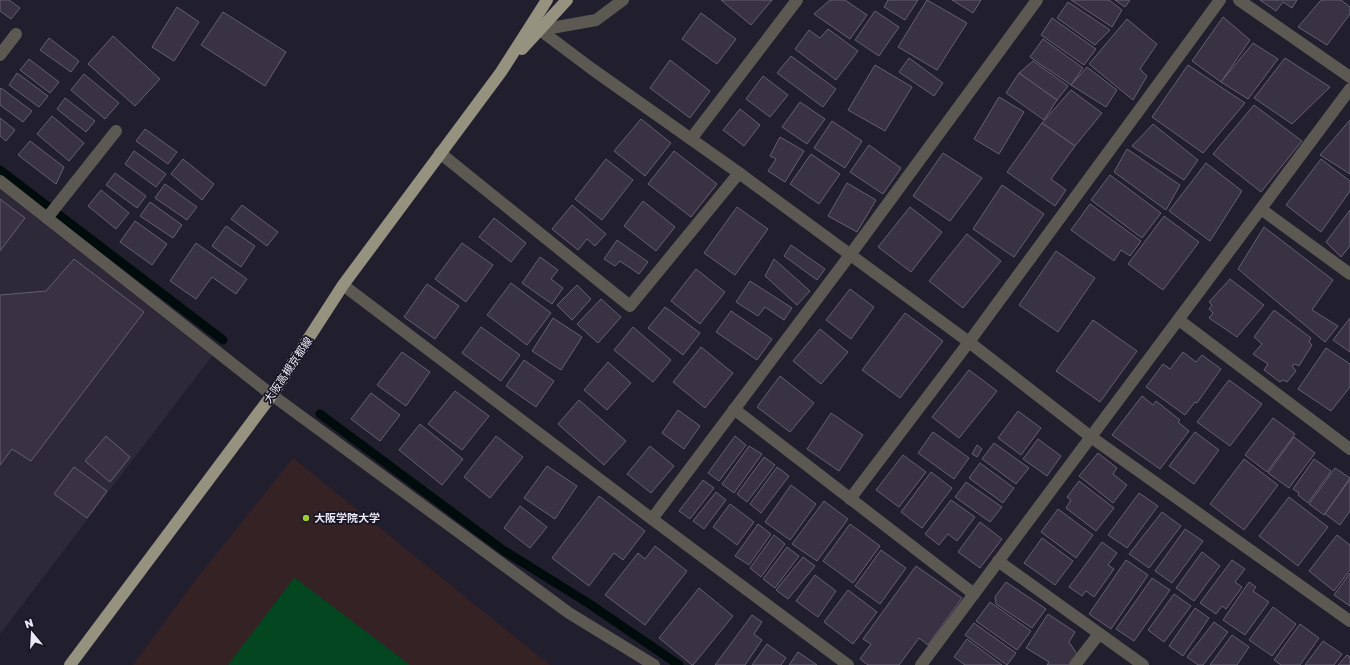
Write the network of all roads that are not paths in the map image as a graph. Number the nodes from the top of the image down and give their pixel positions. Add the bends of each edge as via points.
1 (547, 0) edge
2 (567, 0) edge
3 (622, 0) edge
4 (797, 0) edge
5 (1037, 0) edge
6 (1220, 0) edge
7 (1239, 0) edge
8 (540, 30) junction
9 (16, 34) dead end
10 (0, 55) edge
11 (501, 72) junction
12 (1350, 77) edge
13 (1350, 89) edge
14 (116, 131) dead end
15 (691, 139) junction
16 (440, 153) junction
17 (739, 173) junction
18 (0, 181) edge
19 (1261, 209) junction
20 (52, 212) junction
21 (850, 255) junction
22 (1350, 274) edge
23 (343, 285) junction
24 (1178, 320) junction
25 (969, 342) junction
26 (272, 395) junction
27 (734, 409) junction
28 (1091, 436) junction
29 (1350, 449) edge
30 (850, 499) junction
31 (652, 519) junction
32 (998, 561) junction
33 (974, 594) junction
34 (1350, 621) edge
35 (1099, 634) junction
36 (70, 665) edge
37 (654, 665) edge
38 (848, 665) edge
39 (921, 665) edge
40 (1075, 665) edge
41 (1143, 665) edge

1 - 11 main road, 大阪高槻京都線
2 - 8 main road, 大阪高槻京都線
3 - 8 street via 596,20
4 - 15 street
5 - 21 street
6 - 25 street
7 - 12 street
8 - 11 main road, 大阪高槻京都線
8 - 15 street
9 - 10 street
11 - 16 main road, 大阪高槻京都線
13 - 19 street
14 - 20 street
15 - 17 street
16 - 17 street via 630,306
16 - 23 main road, 大阪高槻京都線
17 - 21 street
18 - 20 street
19 - 22 street
19 - 24 street
20 - 26 street
21 - 25 street
21 - 27 street
23 - 26 main road, 大阪高槻京都線
23 - 31 street
24 - 28 street
24 - 29 street
25 - 28 street
25 - 30 street
26 - 36 main road, 大阪高槻京都線
26 - 37 street via 569,613
27 - 30 street
27 - 31 street
28 - 32 street
28 - 34 street
30 - 33 street
31 - 38 street
32 - 33 street
32 - 35 street
33 - 39 street
35 - 40 street
35 - 41 street

